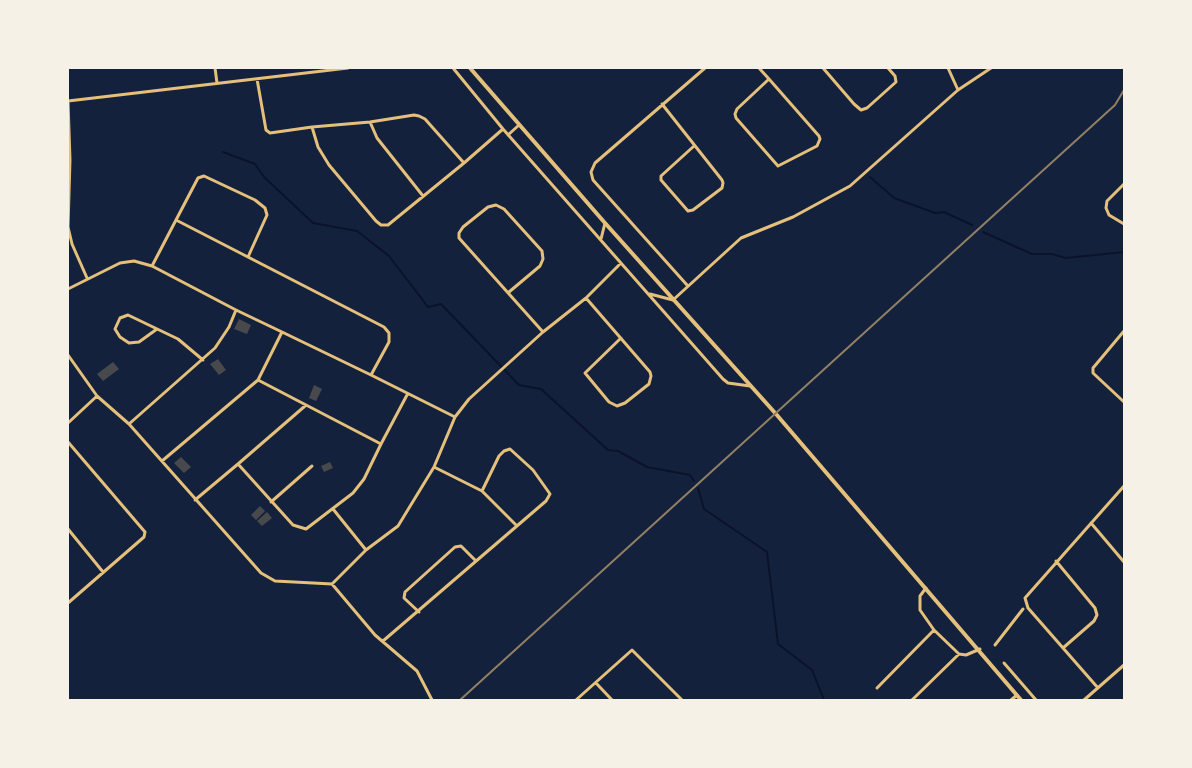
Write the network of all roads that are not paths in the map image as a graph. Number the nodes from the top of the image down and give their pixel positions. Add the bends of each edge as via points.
1 (215, 68) edge
2 (348, 68) edge
3 (453, 68) edge
4 (470, 68) edge
5 (705, 68) edge
6 (759, 68) edge
7 (823, 68) edge
8 (888, 68) edge
9 (948, 68) edge
10 (991, 68) edge
11 (257, 79) junction
12 (769, 79) junction
13 (216, 83) junction
14 (958, 90) junction
15 (68, 101) edge
16 (662, 104) junction
17 (370, 122) junction
18 (519, 125) junction
19 (312, 128) junction
20 (503, 128) junction
21 (508, 134) junction
22 (694, 146) junction
23 (464, 163) junction
24 (1124, 184) edge
25 (423, 196) junction
26 (176, 220) junction
27 (604, 224) junction
28 (1124, 224) edge
29 (601, 240) junction
30 (248, 257) junction
31 (621, 263) junction
32 (152, 266) junction
33 (88, 278) junction
34 (688, 285) junction
35 (68, 288) edge
36 (509, 292) junction
37 (649, 294) junction
38 (586, 298) junction
39 (673, 300) junction
40 (236, 310) junction
41 (157, 329) junction
42 (1124, 331) edge
43 (282, 332) junction
44 (543, 332) junction
45 (621, 338) junction
46 (68, 355) edge
47 (203, 360) junction
48 (371, 375) junction
49 (258, 380) junction
50 (750, 386) junction
51 (407, 394) junction
52 (98, 396) junction
53 (1124, 402) edge
54 (305, 406) junction
55 (455, 417) junction
56 (68, 423) edge
57 (129, 424) junction
58 (68, 442) edge
59 (381, 444) junction
60 (162, 461) junction
61 (238, 464) junction
62 (312, 466) dead end
63 (434, 467) junction
64 (1124, 486) edge
65 (482, 491) junction
66 (195, 500) junction
67 (271, 502) junction
68 (332, 509) junction
69 (1091, 523) junction
70 (516, 525) junction
71 (68, 529) edge
72 (366, 550) junction
73 (476, 561) junction
74 (1056, 562) junction
75 (1124, 562) edge
76 (103, 572) junction
77 (332, 584) junction
78 (926, 587) junction
79 (68, 603) edge
80 (1023, 609) dead end
81 (420, 612) junction
82 (934, 630) junction
83 (383, 642) junction
84 (995, 644) dead end
85 (1063, 648) junction
86 (980, 650) junction
87 (959, 654) junction
88 (1004, 663) dead end
89 (1124, 665) edge
90 (596, 683) junction
91 (877, 688) dead end
92 (1098, 688) junction
93 (1017, 695) junction
94 (432, 700) edge
95 (576, 700) edge
96 (612, 700) edge
97 (682, 700) edge
98 (912, 700) edge
99 (1011, 700) edge
100 (1021, 700) edge
101 (1036, 700) edge
102 (1084, 700) edge

1 - 13 street
2 - 11 street
3 - 20 street
4 - 18 street
5 - 16 street
6 - 12 street
7 - 8 street via 862,110 896,82 896,76
9 - 14 street
10 - 14 street
11 - 13 street
11 - 19 street via 266,130 270,133
12 - 12 street via 820,139 817,146 778,166 735,114
13 - 15 street
14 - 34 street via 850,186 793,217 741,238
15 - 33 street via 68,227
16 - 22 street
16 - 34 street via 595,163 591,172 593,180
17 - 19 street
17 - 23 street via 419,116
17 - 25 street via 377,138
18 - 21 street
18 - 27 street
19 - 25 street via 329,165 381,225 388,225
20 - 21 street
20 - 23 street
21 - 29 street
22 - 22 street via 723,184 701,205 688,211 661,176
23 - 25 street
24 - 28 street via 1106,208 1109,215
26 - 30 street
26 - 30 street via 198,178 204,176 255,200 265,208 267,215
26 - 32 street
27 - 29 street
27 - 39 street
29 - 31 street
30 - 48 street via 384,327 390,342
31 - 37 street
31 - 38 street
32 - 33 street via 134,261 120,263
32 - 40 street
33 - 35 street
34 - 39 street
36 - 36 street via 459,238 463,227 488,207 496,205 504,209 542,251 540,266
36 - 44 street
37 - 39 street
37 - 50 street via 723,380
38 - 44 street
38 - 45 street
39 - 50 street
40 - 43 street
40 - 47 street via 229,327
41 - 41 street via 128,315 120,318 115,329 129,343 139,342
41 - 47 street via 178,339
42 - 53 street via 1092,368 1093,373
43 - 48 street
43 - 49 street
44 - 55 street via 470,399
45 - 45 street via 650,372 652,379 625,403 617,406 609,402 585,373
46 - 52 street
47 - 57 street
48 - 51 street
49 - 54 street
49 - 60 street
50 - 78 street
51 - 55 street
51 - 59 street
52 - 56 street
52 - 57 street
54 - 59 street
54 - 61 street
55 - 63 street
57 - 60 street
58 - 76 street via 145,532 144,537
59 - 68 street via 364,479 353,493
60 - 66 street
61 - 66 street
61 - 67 street
62 - 67 street
63 - 65 street
63 - 72 street via 398,526
64 - 69 street
65 - 70 street
65 - 70 street via 504,450 510,449 534,470 550,494
66 - 77 street via 261,573 275,581
67 - 68 street via 299,529 313,526
68 - 72 street
69 - 74 street
69 - 75 street
70 - 73 street
71 - 76 street
72 - 77 street
73 - 81 street
73 - 81 street via 461,546 455,547 405,592 404,598
74 - 85 street via 1027,595 1025,602
74 - 85 street via 1095,608 1097,615
76 - 79 street
77 - 83 street
78 - 82 street via 920,596 920,610
78 - 86 street
80 - 84 street
81 - 83 street
82 - 87 street
82 - 91 street
83 - 94 street via 416,671
85 - 92 street
86 - 87 street
86 - 93 street
87 - 98 street
88 - 101 street
89 - 92 street
90 - 95 street
90 - 96 street
90 - 97 street via 632,650
92 - 102 street
93 - 99 street
93 - 100 street

